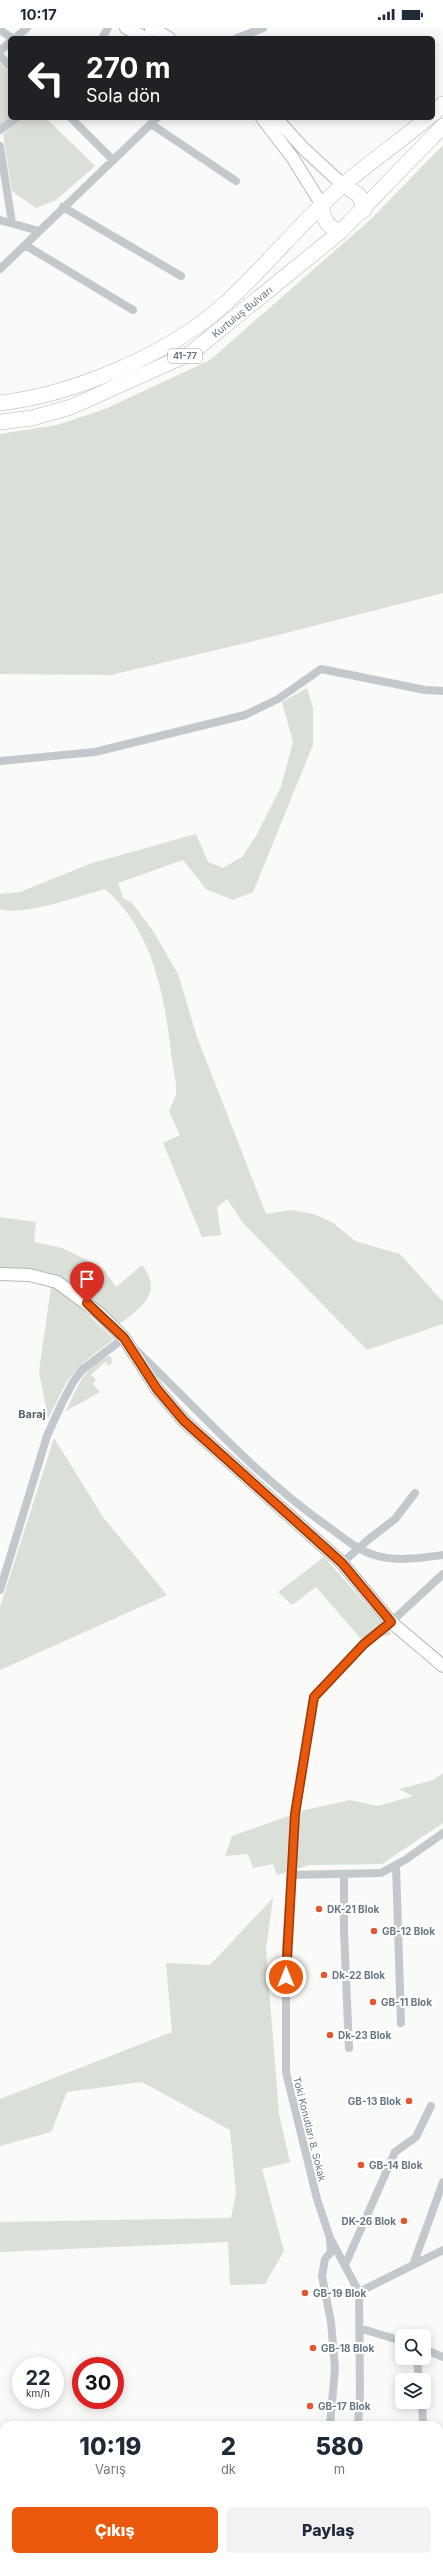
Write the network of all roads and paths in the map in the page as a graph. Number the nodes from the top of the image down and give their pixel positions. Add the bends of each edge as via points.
1 (28, 28) edge
2 (126, 28) edge
3 (151, 28) edge
4 (263, 28) edge
5 (0, 30) edge
6 (9, 36) edge
7 (18, 36) edge
8 (142, 36) edge
9 (165, 36) edge
10 (241, 36) edge
11 (8, 44) edge
12 (0, 51) edge
13 (0, 56) edge
14 (8, 64) edge
15 (443, 104) edge
16 (435, 112) edge
17 (13, 120) edge
18 (73, 120) edge
19 (156, 120) edge
20 (264, 120) edge
21 (278, 120) edge
22 (425, 120) edge
23 (151, 124) junction
24 (443, 126) edge
25 (0, 130) edge
26 (0, 146) edge
27 (112, 160) junction
28 (236, 181) dead end
29 (342, 186) junction
30 (322, 206) junction
31 (63, 207) junction
32 (364, 210) junction
33 (0, 220) edge
34 (12, 223) junction
35 (39, 231) junction
36 (340, 232) junction
37 (25, 245) junction
38 (0, 269) edge
39 (181, 276) dead end
40 (133, 310) dead end
41 (0, 403) edge
42 (0, 422) edge
43 (443, 691) edge
44 (0, 761) edge
45 (0, 1274) edge
46 (124, 1338) junction
47 (415, 1493) dead end
48 (358, 1548) junction
49 (443, 1555) edge
50 (342, 1563) junction
51 (443, 1574) edge
52 (0, 1590) edge
53 (391, 1622) junction
54 (443, 1666) edge
55 (443, 1833) edge
56 (396, 1865) junction
57 (291, 1875) junction
58 (344, 1875) junction
59 (401, 2023) dead end
60 (349, 2048) dead end
61 (431, 2106) dead end
62 (443, 2182) edge
63 (330, 2238) junction
64 (443, 2250) edge
65 (345, 2265) junction
66 (413, 2265) junction
67 (359, 2292) junction
68 (360, 2328) junction
69 (395, 2339) edge
70 (431, 2352) edge
71 (443, 2357) edge
72 (422, 2409) edge
73 (330, 2421) edge
74 (358, 2421) edge
75 (423, 2421) edge

1 - 7 street
2 - 8 street
3 - 9 street
4 - 10 street
5 - 6 street
11 - 12 street
13 - 14 street
15 - 16 highway
17 - 25 street
18 - 27 street
19 - 23 street
20 - 30 street via 292,157
21 - 29 street
22 - 29 highway
23 - 27 street
23 - 28 street
24 - 32 highway
26 - 34 street
27 - 31 street
29 - 30 highway
29 - 32 highway via 359,195
30 - 36 highway via 329,226
30 - 41 highway, Kurtuluş Bulvarı / 41-77 via 229,300 185,336 62,392
31 - 35 street
31 - 39 street
32 - 36 highway
33 - 34 street
34 - 35 street
35 - 37 street
36 - 42 highway, Kurtuluş Bulvarı / 41-77 via 191,353 71,407 32,418
37 - 38 street
37 - 40 street
43 - 44 street via 425,690 321,669 278,699 245,715 95,752
45 - 46 street via 29,1276 57,1282 99,1313
46 - 48 street via 264,1474 320,1522
46 - 50 street via 157,1389 184,1421
46 - 52 street via 83,1370 62,1403 47,1436
47 - 48 street via 395,1520
48 - 49 street via 374,1555 406,1558
48 - 50 street
50 - 53 street
51 - 53 street, Toki Konutları 8. Sokak
53 - 54 street
53 - 57 street, Toki Konutları 8. Sokak via 364,1644 314,1697 295,1814
55 - 56 street
56 - 58 street via 381,1873
56 - 59 street
57 - 58 street
57 - 63 street, Toki Konutları 8. Sokak via 286,1945 286,2072 317,2199
58 - 60 street
61 - 65 street via 416,2137 394,2152
62 - 66 street
63 - 65 street, Toki Konutları 8. Sokak
63 - 73 street via 331,2252 324,2259 322,2276 331,2322 335,2368
64 - 66 street
65 - 67 street, Toki Konutları 8. Sokak
66 - 67 street
67 - 68 street, Toki Konutları 8. Sokak
68 - 69 street
68 - 74 street, Toki Konutları 8. Sokak
70 - 71 street
72 - 75 street

